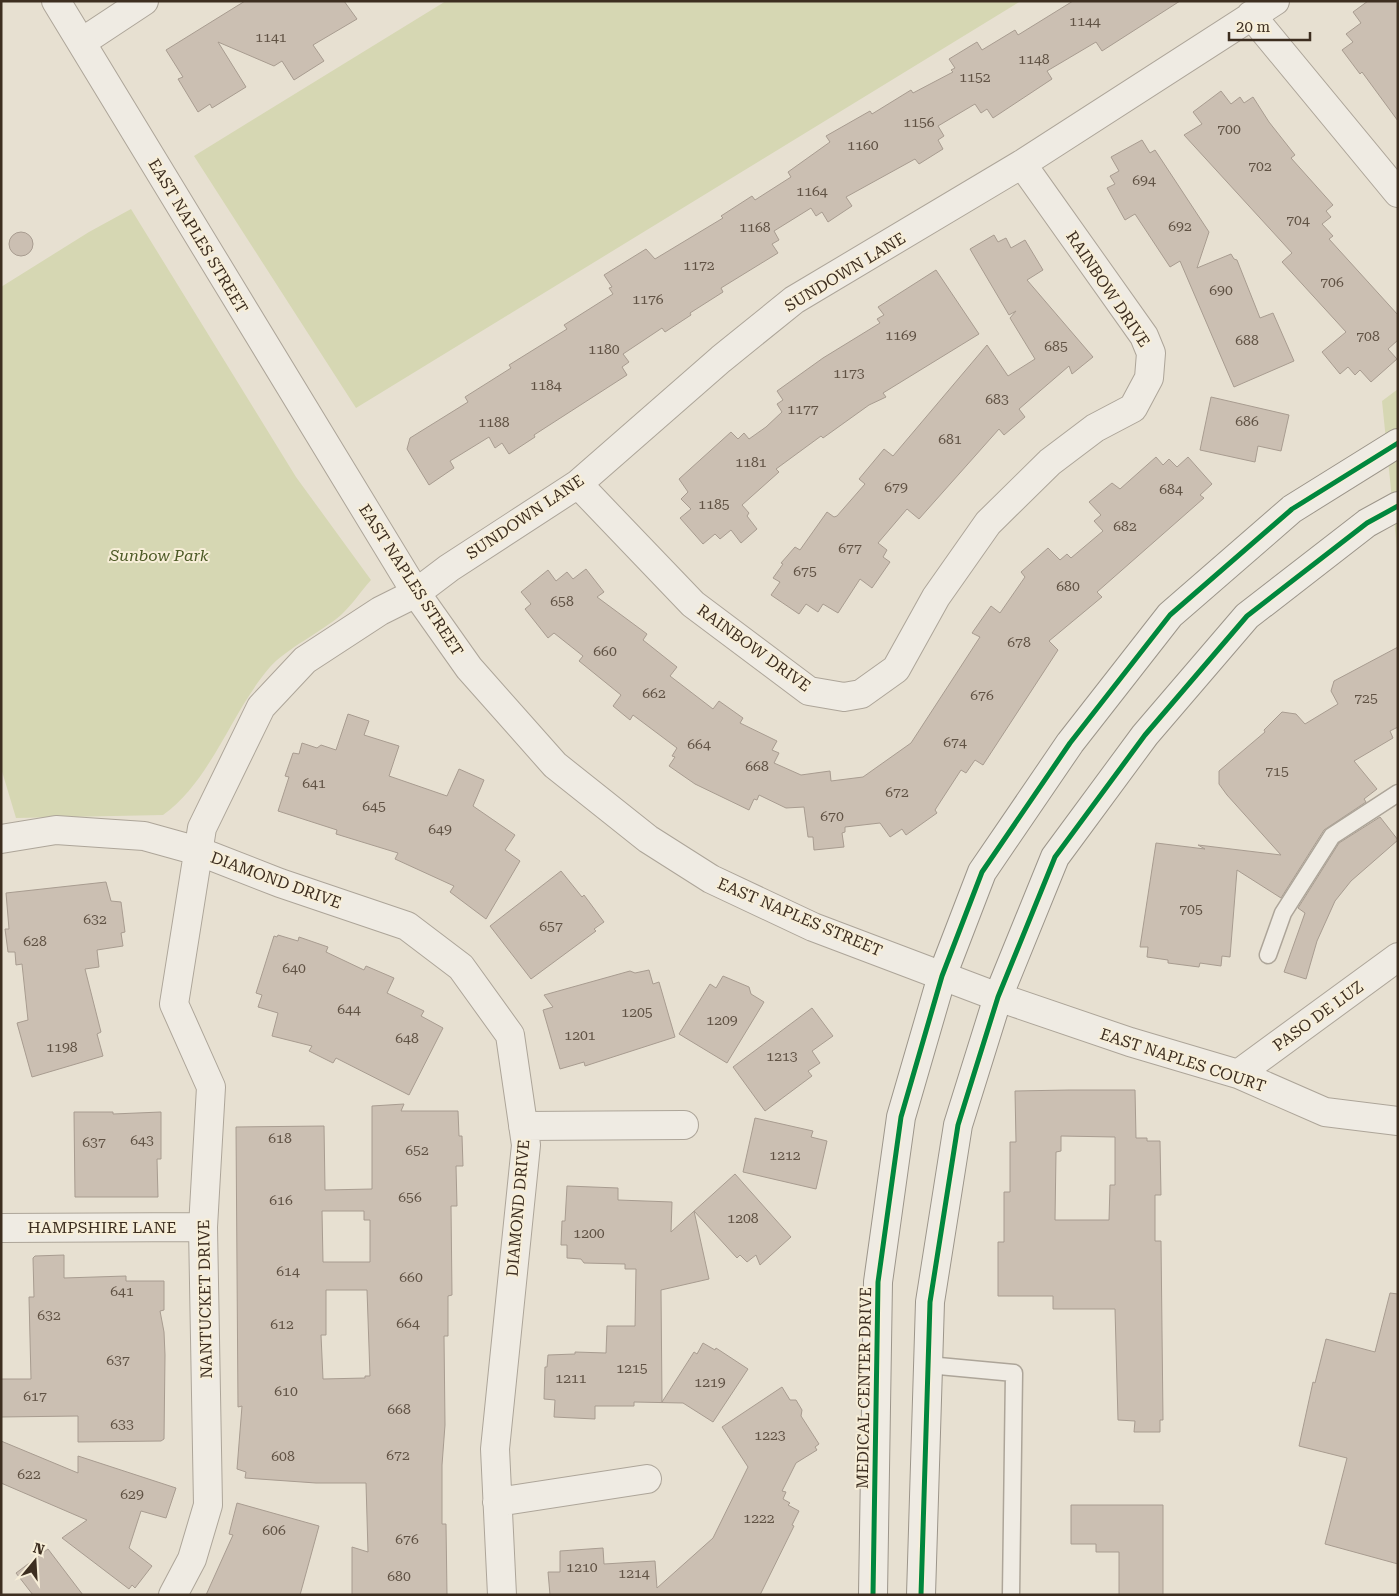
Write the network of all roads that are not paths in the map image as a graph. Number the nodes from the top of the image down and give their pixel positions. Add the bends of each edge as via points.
1 (56, 1) edge
2 (144, 1) edge
3 (1275, 1) edge
4 (1251, 15) junction
5 (82, 42) junction
6 (1022, 164) junction
7 (1398, 193) edge
8 (1398, 443) edge
9 (578, 484) junction
10 (1398, 506) edge
11 (416, 593) junction
12 (1398, 793) edge
13 (1, 839) edge
14 (198, 851) junction
15 (1268, 954) dead end
16 (1396, 963) edge
17 (942, 976) junction
18 (998, 997) junction
19 (174, 1004) joint
20 (1238, 1074) junction
21 (1398, 1121) edge
22 (684, 1125) dead end
23 (523, 1126) junction
24 (203, 1227) junction
25 (1, 1228) edge
26 (928, 1365) junction
27 (647, 1479) dead end
28 (497, 1502) junction
29 (173, 1595) edge
30 (502, 1595) edge
31 (873, 1595) edge
32 (921, 1595) edge
33 (1011, 1595) edge

1 - 5 street, EAST NAPLES STREET
2 - 5 street
3 - 4 street, SUNDOWN LANE
4 - 6 street, SUNDOWN LANE
4 - 7 street
5 - 11 street, EAST NAPLES STREET
6 - 9 street, SUNDOWN LANE via 794,300
6 - 9 street, RAINBOW DRIVE via 1144,336 1151,354 1149,378 1133,408 1096,428 1050,462 988,523 936,597 896,669 861,694 844,697 809,691 693,604
8 - 17 street, MEDICAL CENTER DRIVE via 1292,509 1170,615 1070,743 982,872
9 - 11 street, SUNDOWN LANE
10 - 18 street via 1367,523 1247,616 1146,736 1055,857
11 - 14 street, SUNDOWN LANE via 380,611 305,660 261,707 202,828
11 - 17 street, EAST NAPLES STREET via 469,668 555,765 648,839 719,883 813,927
12 - 15 lane via 1332,836 1283,913
13 - 14 street, DIAMOND DRIVE via 66,831 144,836
14 - 19 street, SUNDOWN LANE
14 - 23 street, DIAMOND DRIVE via 407,926 461,967 510,1036
16 - 20 street, PASO DE LUZ
17 - 18 street, EAST NAPLES STREET
17 - 31 street, MEDICAL CENTER DRIVE via 900,1117 878,1282
18 - 20 street, EAST NAPLES COURT via 1130,1042
18 - 26 street via 958,1125 930,1302
19 - 24 street, NANTUCKET DRIVE via 211,1086
20 - 21 street, EAST NAPLES COURT via 1325,1112
22 - 23 street
23 - 28 street, DIAMOND DRIVE via 526,1145 495,1449
24 - 25 street, HAMPSHIRE LANE
24 - 29 street, NANTUCKET DRIVE via 208,1505 192,1559
26 - 32 street
26 - 33 lane via 1014,1373
27 - 28 street
28 - 30 street, DIAMOND DRIVE

